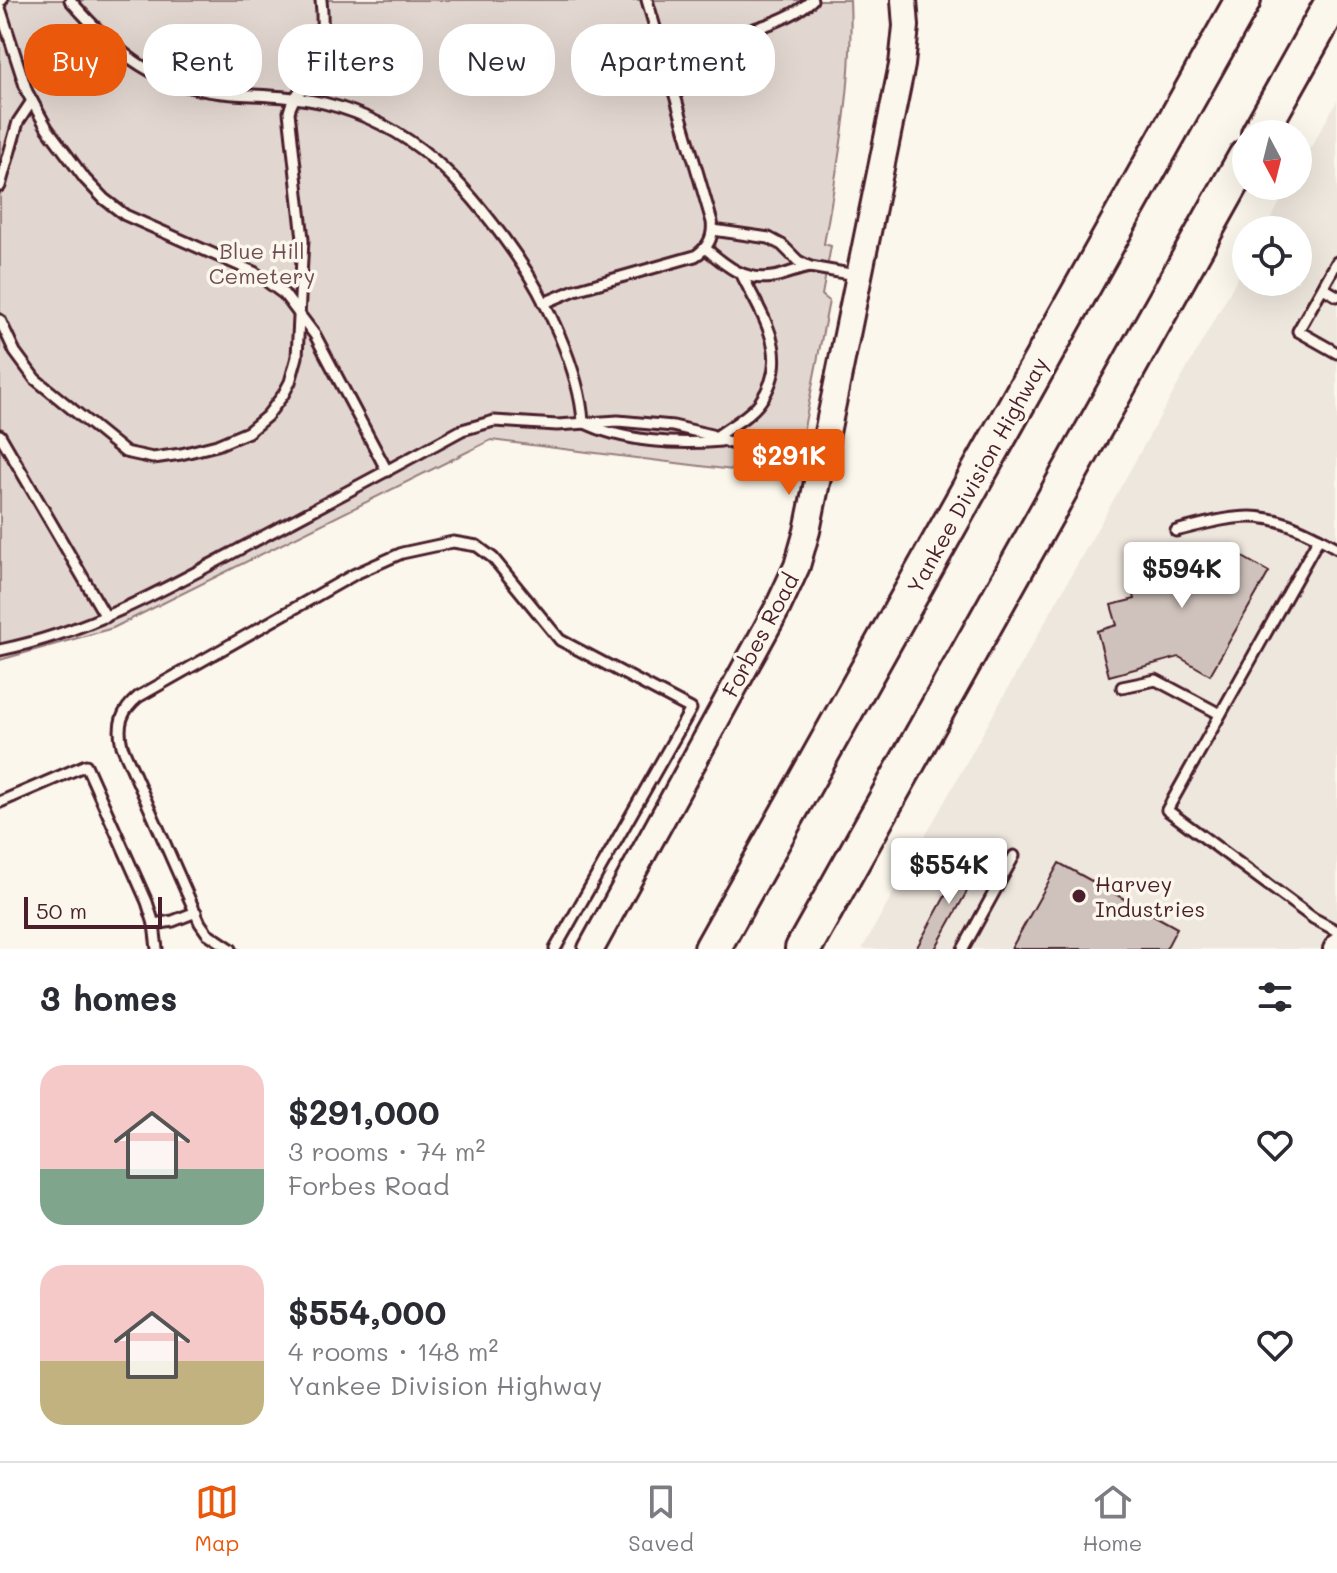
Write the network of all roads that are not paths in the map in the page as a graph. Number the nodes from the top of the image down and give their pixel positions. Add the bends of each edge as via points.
1 (70, 0) edge
2 (321, 0) edge
3 (647, 0) edge
4 (812, 0) edge
5 (1243, 0) edge
6 (1334, 0) edge
7 (904, 5) edge
8 (0, 8) edge
9 (654, 24) edge
10 (766, 24) edge
11 (675, 96) edge
12 (294, 98) junction
13 (32, 101) junction
14 (1267, 120) edge
15 (1232, 182) edge
16 (0, 186) edge
17 (713, 230) junction
18 (705, 248) junction
19 (1337, 262) edge
20 (810, 267) junction
21 (742, 275) junction
22 (859, 276) junction
23 (1323, 288) junction
24 (1337, 296) edge
25 (544, 303) junction
26 (300, 313) junction
27 (0, 320) edge
28 (1337, 353) edge
29 (583, 422) junction
30 (0, 435) edge
31 (720, 439) junction
32 (387, 471) junction
33 (819, 472) junction
34 (1176, 531) dead end
35 (1319, 538) junction
36 (1337, 548) edge
37 (106, 617) junction
38 (0, 650) edge
39 (1122, 687) dead end
40 (1220, 714) junction
41 (0, 802) edge
42 (1014, 856) dead end
43 (196, 912) junction
44 (154, 924) junction
45 (1337, 931) edge
46 (1337, 942) edge
47 (157, 949) edge
48 (231, 949) edge
49 (555, 949) edge
50 (591, 949) edge
51 (712, 949) edge
52 (803, 949) edge
53 (963, 949) edge
54 (1333, 949) edge

1 - 12 lane via 119,50 158,77 217,93
2 - 12 lane via 320,49 312,74
3 - 9 lane
4 - 10 lane
5 - 51 highway, Yankee Division Highway
6 - 14 highway
7 - 22 street, Forbes Road via 902,65
8 - 13 lane
11 - 17 lane
12 - 25 lane via 362,117 407,138 434,158 483,208
12 - 26 lane via 289,120 303,225
13 - 16 lane via 18,122
13 - 26 lane via 70,160 115,207 254,272
15 - 52 highway
17 - 18 lane
17 - 20 lane via 776,241
18 - 21 lane
18 - 25 lane via 689,258
19 - 23 lane
20 - 21 lane via 770,278
20 - 22 lane
21 - 31 lane via 777,356 759,404
22 - 33 street, Forbes Road
23 - 24 lane
23 - 28 lane via 1298,331
25 - 29 lane via 577,381
26 - 27 lane via 294,370 275,407 259,424 217,445 153,458 117,448 42,386 21,362
26 - 32 lane
29 - 31 lane via 673,426
29 - 31 lane via 615,434 686,442
29 - 32 lane via 483,422
30 - 37 lane
31 - 33 lane
32 - 37 lane
33 - 50 street, Forbes Road via 802,549 784,595
34 - 35 lane via 1254,516
35 - 36 lane
35 - 40 lane
37 - 38 lane
39 - 40 lane via 1156,680
40 - 45 lane via 1167,810
41 - 44 lane via 86,765
42 - 53 lane
43 - 44 lane
43 - 48 lane via 207,933
43 - 49 lane via 122,746 120,723 126,709 149,690 355,574 417,549 462,542 493,558 560,640 691,709
44 - 47 lane
46 - 54 street

